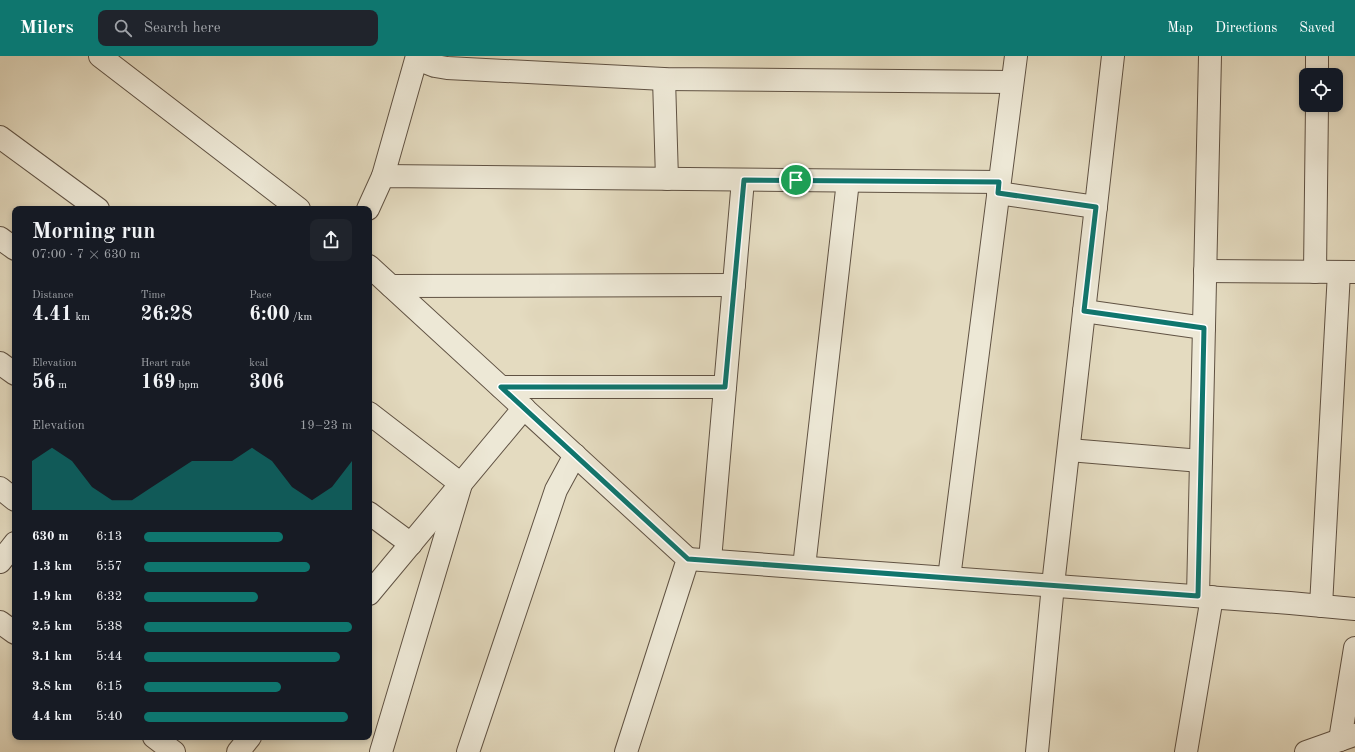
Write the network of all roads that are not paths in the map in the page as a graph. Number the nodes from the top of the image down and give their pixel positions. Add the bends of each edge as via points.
1 (1016, 56) edge
2 (1113, 56) edge
3 (1210, 56) edge
4 (1317, 56) edge
5 (417, 58) edge
6 (110, 59) edge
7 (1317, 68) edge
8 (664, 79) junction
9 (1012, 82) junction
10 (1316, 112) edge
11 (0, 137) edge
12 (383, 176) junction
13 (667, 179) junction
14 (744, 180) junction
15 (848, 181) junction
16 (999, 188) junction
17 (94, 206) edge
18 (294, 206) edge
19 (369, 206) edge
20 (1096, 207) junction
21 (0, 238) edge
22 (12, 247) edge
23 (372, 269) edge
24 (1205, 271) junction
25 (1315, 272) junction
26 (1347, 272) edge
27 (734, 285) junction
28 (391, 286) junction
29 (1084, 311) junction
30 (1204, 328) junction
31 (0, 363) edge
32 (12, 372) edge
33 (501, 387) junction
34 (725, 387) junction
35 (524, 408) junction
36 (372, 415) edge
37 (1069, 450) junction
38 (575, 455) junction
39 (1201, 460) junction
40 (461, 484) junction
41 (0, 488) edge
42 (12, 498) edge
43 (372, 515) edge
44 (411, 544) junction
45 (12, 547) edge
46 (688, 559) junction
47 (710, 560) junction
48 (0, 562) edge
49 (804, 567) junction
50 (949, 578) junction
51 (1053, 585) junction
52 (372, 590) edge
53 (1205, 596) junction
54 (1321, 606) junction
55 (1355, 609) edge
56 (0, 622) edge
57 (12, 631) edge
58 (1355, 648) edge
59 (1347, 737) edge
60 (158, 740) edge
61 (248, 740) edge
62 (174, 752) edge
63 (238, 752) edge
64 (381, 752) edge
65 (468, 752) edge
66 (626, 752) edge
67 (1037, 752) edge
68 (1186, 752) edge
69 (1306, 752) edge

1 - 9 street
2 - 20 street
3 - 24 street
4 - 7 street
5 - 8 street via 447,68
5 - 12 street
6 - 18 street
8 - 9 street
8 - 13 street
9 - 16 street
10 - 25 street
11 - 17 street
12 - 13 street
12 - 19 street
13 - 14 street
14 - 15 street
14 - 27 street
15 - 16 street
15 - 49 street
16 - 20 street
16 - 50 street
20 - 29 street
21 - 22 street
23 - 28 street
24 - 25 street
24 - 30 street
25 - 26 street
26 - 54 street
27 - 28 street
27 - 34 street
28 - 33 street
29 - 30 street
29 - 37 street
30 - 39 street
31 - 32 street
33 - 34 street
33 - 35 street
34 - 47 street
35 - 38 street
35 - 40 street
36 - 40 street
37 - 39 street
37 - 51 street
38 - 46 street
38 - 65 street via 556,490
39 - 53 street
40 - 44 street
40 - 64 street
41 - 42 street
43 - 44 street
44 - 52 street
45 - 48 street
46 - 47 street
46 - 66 street
47 - 49 street
49 - 50 street
50 - 51 street
51 - 53 street
51 - 67 street
53 - 54 street
53 - 68 street
54 - 55 street
56 - 57 street
58 - 59 street
59 - 69 street
60 - 62 street
61 - 63 street

